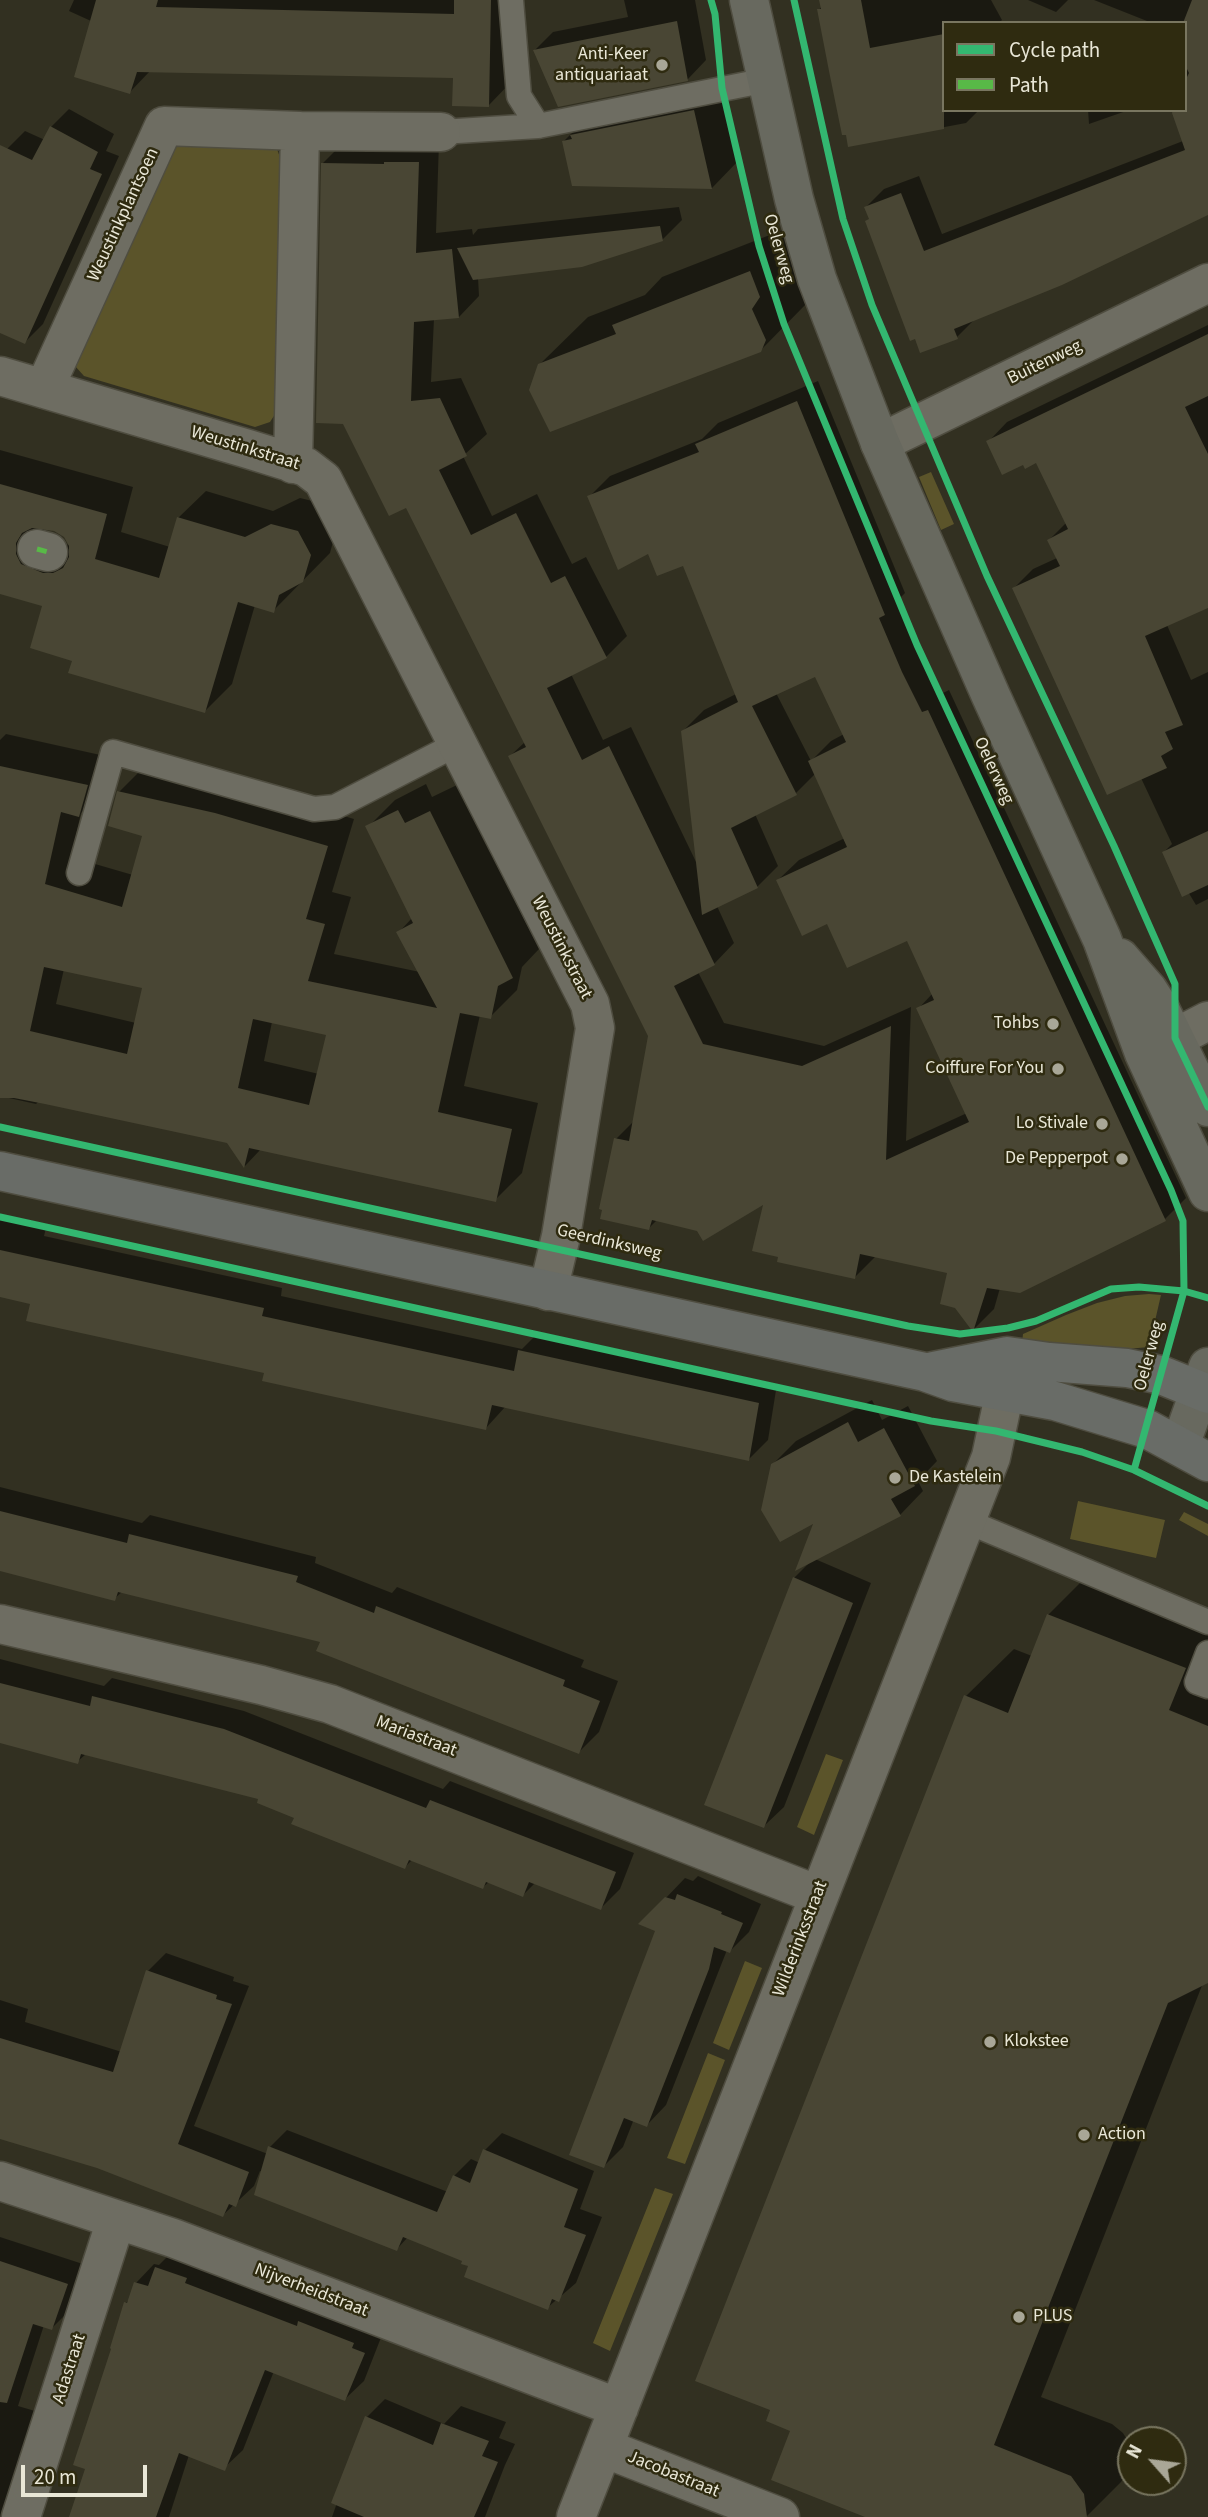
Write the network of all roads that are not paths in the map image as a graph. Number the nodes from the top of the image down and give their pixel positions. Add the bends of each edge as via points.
1 (511, 0) edge
2 (749, 0) edge
3 (767, 80) junction
4 (538, 126) junction
5 (300, 131) junction
6 (441, 132) joint
7 (1208, 283) edge
8 (0, 376) edge
9 (44, 389) junction
10 (880, 443) junction
11 (293, 464) junction
12 (457, 744) junction
13 (79, 873) dead end
14 (1102, 939) junction
15 (1192, 1030) edge
16 (1208, 1107) edge
17 (0, 1171) edge
18 (1208, 1192) edge
19 (548, 1291) junction
20 (1006, 1373) junction
21 (1206, 1384) edge
22 (1194, 1454) edge
23 (966, 1521) junction
24 (1208, 1622) edge
25 (0, 1624) edge
26 (1208, 1653) edge
27 (1208, 1686) edge
28 (818, 1895) junction
29 (0, 2181) edge
30 (117, 2220) junction
31 (619, 2408) junction
32 (604, 2448) junction
33 (21, 2517) edge
34 (576, 2517) edge
35 (780, 2517) edge

1 - 4 lane via 519,96
2 - 3 main road, Oelerweg
3 - 4 lane
3 - 10 main road, Oelerweg via 817,279
4 - 6 lane
5 - 6 street, Weustinkplantsoen
5 - 9 street, Weustinkplantsoen via 164,126
5 - 11 street
7 - 10 street, Buitenweg
8 - 9 street, Weustinkstraat
9 - 11 street, Weustinkstraat
10 - 14 main road, Oelerweg
11 - 12 street, Weustinkstraat via 323,480
12 - 13 lane via 335,807 314,809 114,752
12 - 19 street, Weustinkstraat via 590,1004 596,1028
14 - 15 main road, Oelerweg
14 - 18 main road, Oelerweg via 1144,1053
15 - 16 main road, Oelerweg
17 - 19 main road
19 - 20 main road via 925,1372 953,1382
20 - 21 main road via 1049,1362 1127,1368
20 - 22 main road via 1055,1401 1147,1429
20 - 23 street, Wilderinksstraat via 991,1457
21 - 22 main road
23 - 24 lane
23 - 28 street, Wilderinksstraat
25 - 28 street, Mariastraat via 330,1704
26 - 27 lane via 1197,1682
28 - 31 street, Wilderinksstraat
29 - 30 street, Nijverheidstraat
30 - 31 street, Nijverheidstraat
30 - 33 street, Adastraat
31 - 32 street, Wilderinksstraat
32 - 34 street, Wilderinksstraat
32 - 35 street, Jacobastraat

